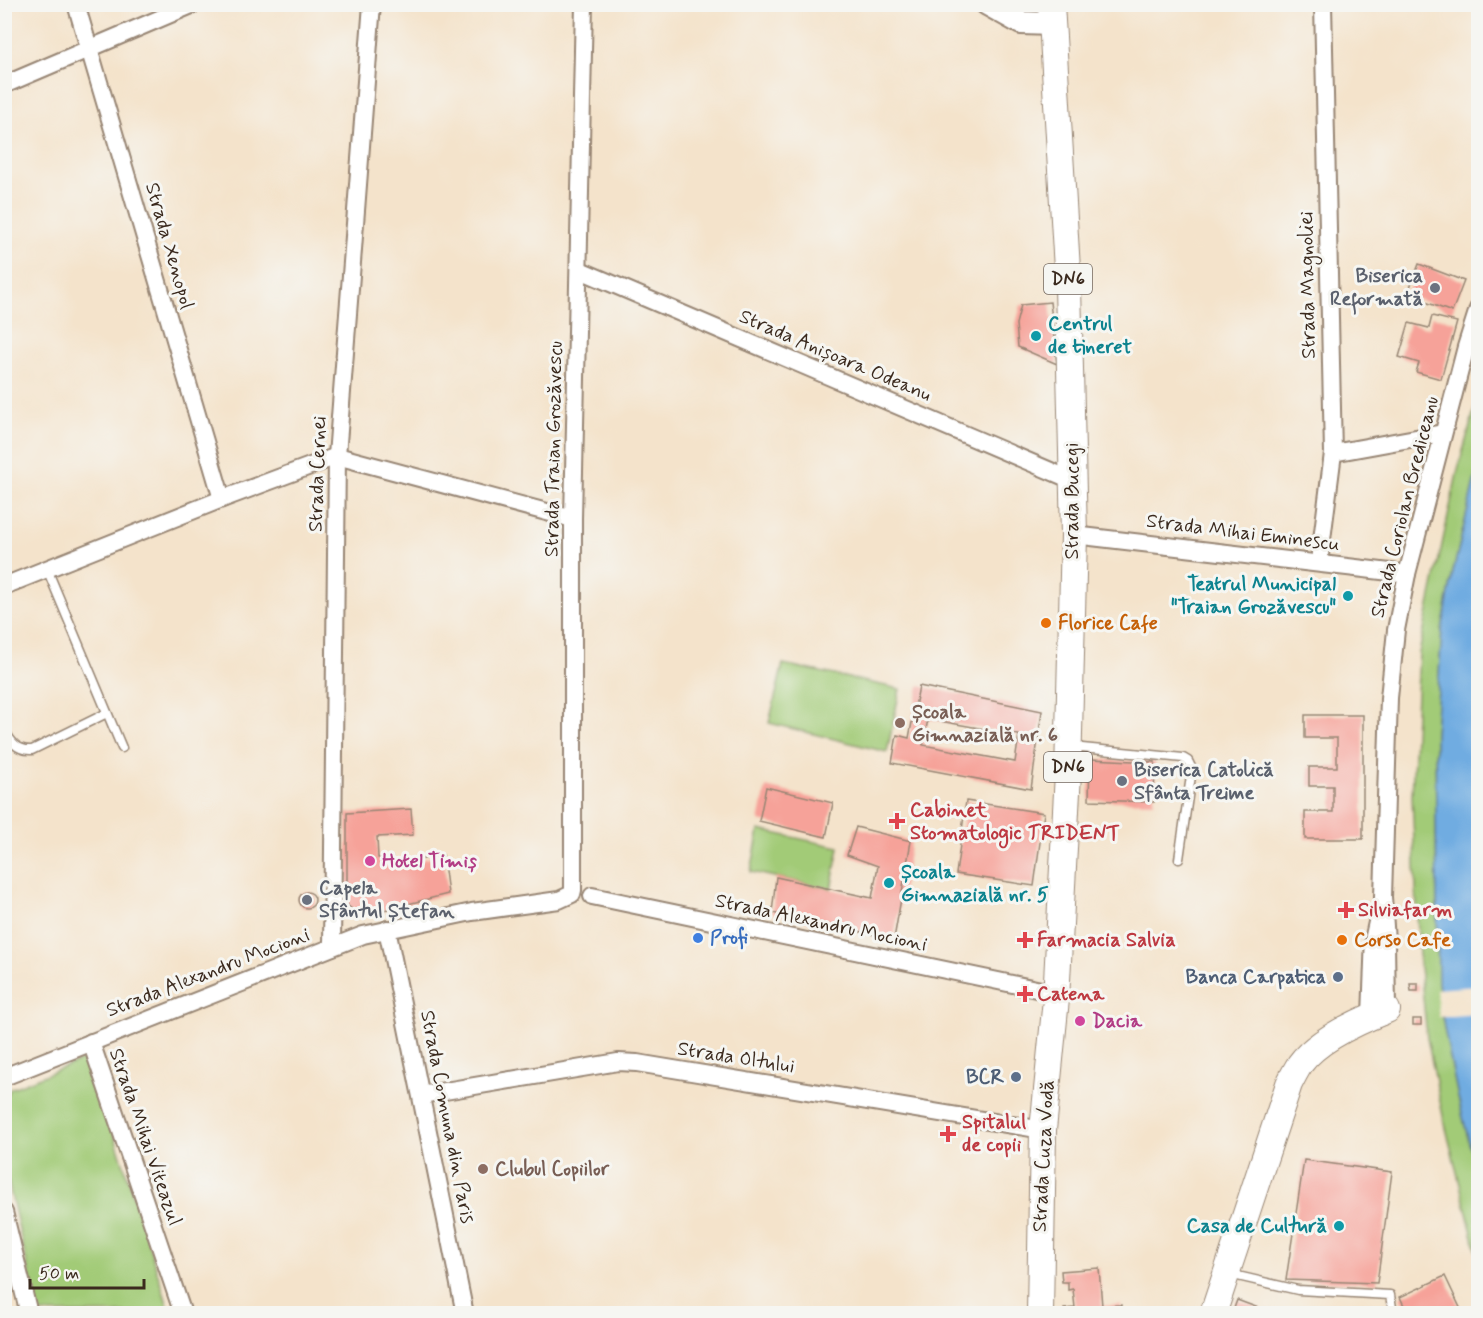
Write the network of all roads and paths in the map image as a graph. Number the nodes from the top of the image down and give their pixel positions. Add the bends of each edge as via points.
1 (76, 4) edge
2 (194, 4) edge
3 (372, 4) edge
4 (584, 4) edge
5 (987, 4) edge
6 (1323, 4) edge
7 (1052, 14) edge
8 (89, 48) junction
9 (4, 85) edge
10 (579, 270) junction
11 (1479, 309) edge
12 (1443, 433) junction
13 (1333, 453) junction
14 (337, 456) junction
15 (1074, 481) junction
16 (222, 499) junction
17 (573, 519) junction
18 (1074, 535) junction
19 (1319, 564) junction
20 (47, 569) junction
21 (1407, 574) junction
22 (4, 586) edge
23 (108, 713) junction
24 (4, 729) edge
25 (1069, 747) junction
26 (122, 748) dead end
27 (1179, 859) dead end
28 (572, 894) joint
29 (592, 896) dead end
30 (387, 929) junction
31 (332, 946) junction
32 (1048, 994) junction
33 (1379, 1013) joint
34 (91, 1042) junction
35 (4, 1077) edge
36 (421, 1095) junction
37 (1043, 1130) junction
38 (4, 1212) edge
39 (1226, 1273) junction
40 (29, 1314) edge
41 (183, 1314) edge
42 (465, 1314) edge
43 (1040, 1314) edge
44 (1213, 1314) edge
45 (1393, 1314) edge

1 - 8 street, Strada Xenopol
2 - 8 street
3 - 14 street, Strada Cernei
4 - 10 street, Strada Traian Grozăvescu
5 - 7 main road via 1021,23
6 - 13 street, Strada Magnoliei
7 - 15 main road, Strada Bucegi / DN6 via 1068,286
8 - 9 street
8 - 16 street, Strada Xenopol
10 - 15 street, Strada Anișoara Odeanu
10 - 17 street, Strada Traian Grozăvescu
11 - 12 street, Strada Coriolan Brediceanu
12 - 13 street
12 - 21 street, Strada Coriolan Brediceanu
13 - 19 street, Strada Magnoliei
14 - 16 street
14 - 17 street
14 - 31 street, Strada Cernei
15 - 18 main road, Strada Bucegi / DN6
16 - 20 street
17 - 28 street, Strada Traian Grozăvescu
18 - 19 street, Strada Mihai Eminescu
18 - 25 main road, Strada Bucegi / DN6
19 - 21 street, Strada Mihai Eminescu
20 - 22 street
20 - 23 lane
21 - 33 street, Strada Coriolan Brediceanu via 1389,698 1383,897 1374,936
23 - 24 lane via 32,750 14,744
23 - 26 lane
25 - 27 lane via 1188,761 1192,769
25 - 32 main road, Strada Bucegi / DN6
28 - 30 street, Strada Alexandru Mocioni via 559,900
29 - 32 street, Strada Alexandru Mocioni
30 - 31 street, Strada Alexandru Mocioni
30 - 36 street, Strada Comuna din Paris
31 - 34 street, Strada Alexandru Mocioni
32 - 37 main road, Strada Cuza Vodă / DN6
33 - 39 main road via 1332,1037 1300,1063 1289,1084
34 - 35 street, Strada Alexandru Mocioni
34 - 41 street, Strada Mihai Viteazul
36 - 37 street, Strada Oltului via 618,1062 637,1063
36 - 42 street, Strada Comuna din Paris
37 - 43 main road, Strada Cuza Vodă / DN6
38 - 40 street
39 - 44 main road
39 - 45 lane via 1298,1290 1390,1295

